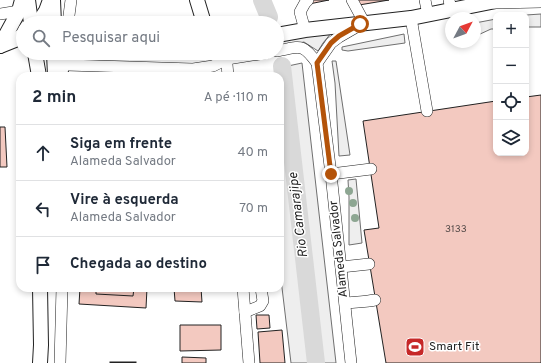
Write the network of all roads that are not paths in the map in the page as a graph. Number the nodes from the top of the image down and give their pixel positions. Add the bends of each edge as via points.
1 (28, 0) edge
2 (52, 0) edge
3 (71, 0) edge
4 (197, 0) edge
5 (352, 0) edge
6 (425, 0) edge
7 (305, 1) edge
8 (496, 1) edge
9 (541, 2) edge
10 (450, 5) edge
11 (21, 6) edge
12 (0, 14) edge
13 (428, 15) junction
14 (30, 16) edge
15 (43, 16) edge
16 (53, 16) edge
17 (69, 16) edge
18 (202, 16) edge
19 (411, 18) junction
20 (362, 24) junction
21 (304, 30) junction
22 (284, 34) edge
23 (16, 39) edge
24 (0, 46) edge
25 (284, 50) edge
26 (37, 60) edge
27 (54, 60) edge
28 (221, 60) edge
29 (227, 60) edge
30 (317, 63) junction
31 (66, 65) edge
32 (38, 72) edge
33 (55, 72) edge
34 (228, 72) edge
35 (427, 111) dead end
36 (370, 169) dead end
37 (331, 174) junction
38 (369, 264) dead end
39 (341, 267) junction
40 (40, 292) edge
41 (47, 292) edge
42 (62, 292) edge
43 (243, 292) edge
44 (262, 292) edge
45 (375, 300) dead end
46 (345, 303) junction
47 (245, 312) junction
48 (41, 345) junction
49 (40, 363) edge
50 (60, 363) edge
51 (249, 363) edge
52 (351, 363) edge

1 - 14 main road
2 - 15 main road
2 - 16 main road
3 - 17 street
4 - 18 main road
5 - 20 street
6 - 13 street
7 - 21 street via 300,12
8 - 9 street
8 - 10 main road
10 - 13 main road
11 - 12 street
11 - 24 main road
13 - 19 main road
19 - 20 main road
19 - 35 street
20 - 21 main road
20 - 30 street via 339,36
21 - 22 main road
23 - 24 main road
25 - 30 street via 304,48
26 - 32 main road
27 - 33 main road
28 - 31 street via 212,66 193,69
29 - 34 street
30 - 37 street, Alameda Salvador
36 - 37 street
37 - 39 street, Alameda Salvador
38 - 39 street
39 - 46 street, Alameda Salvador
40 - 48 main road
41 - 48 main road
42 - 50 street
43 - 47 street
44 - 47 street via 263,301 260,306
45 - 46 street
46 - 52 street, Alameda Salvador
47 - 51 street
48 - 49 main road

